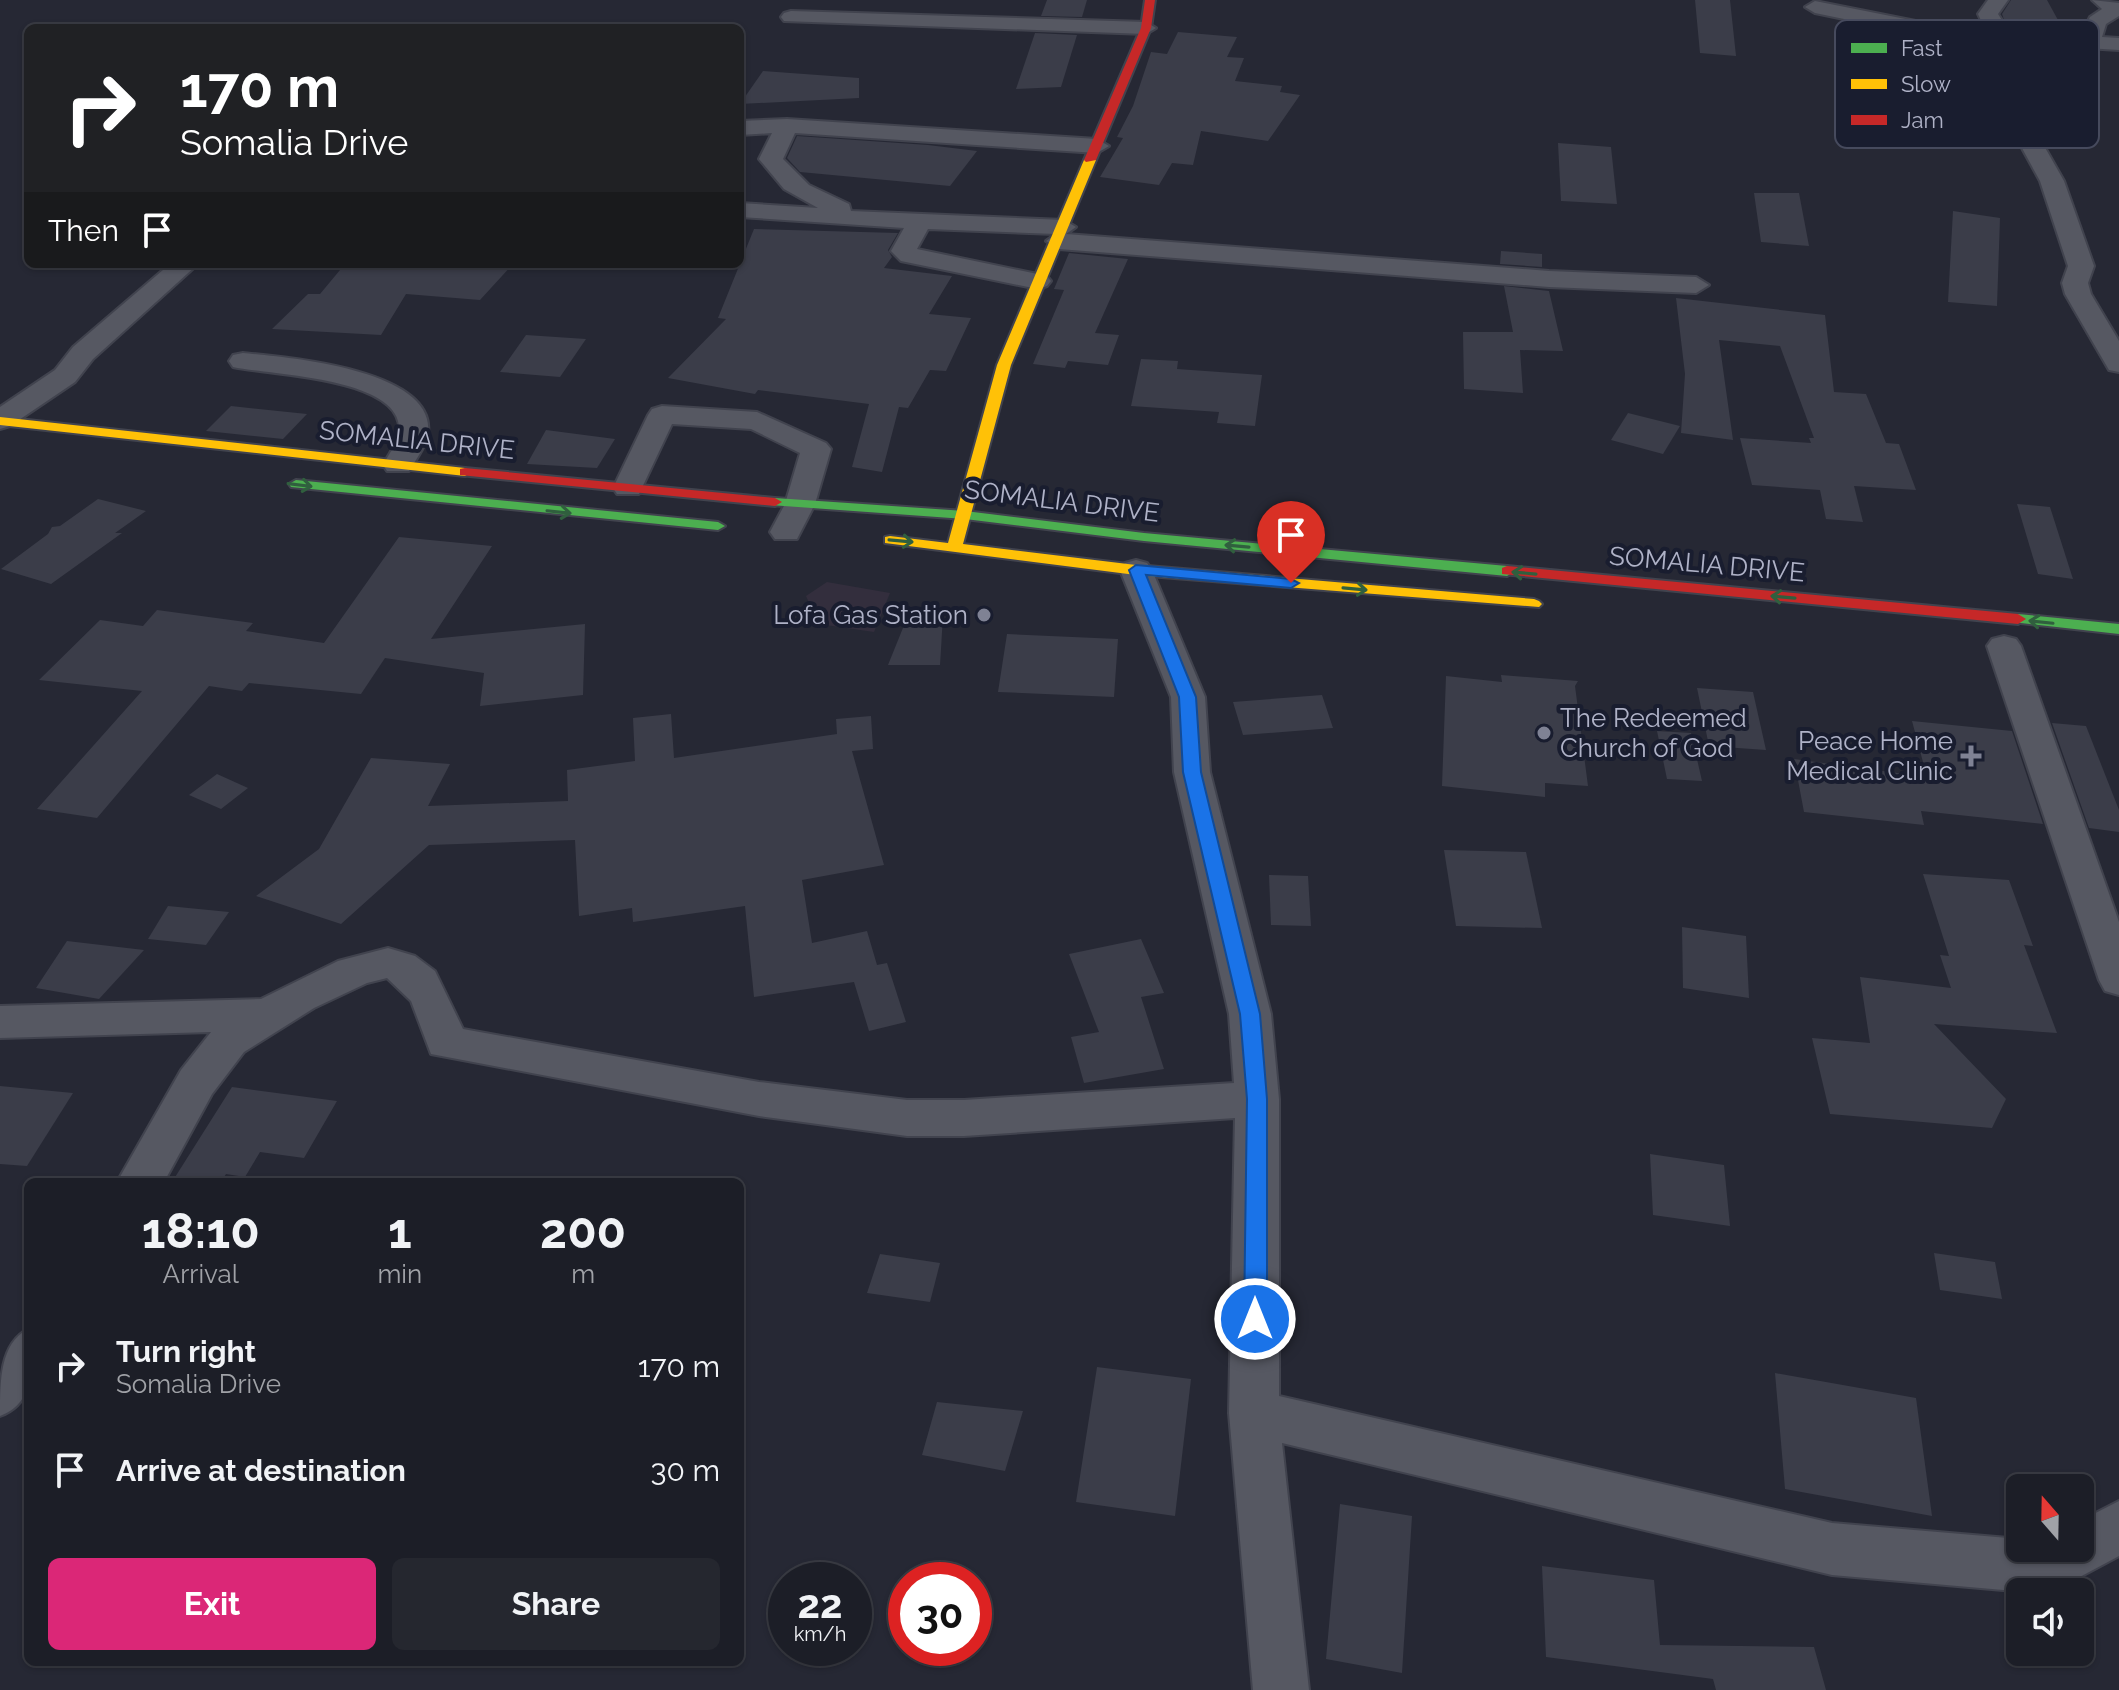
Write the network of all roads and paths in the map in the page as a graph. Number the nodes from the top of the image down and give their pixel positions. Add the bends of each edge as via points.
1 (803, 0) edge
2 (1150, 0) edge
3 (1998, 0) edge
4 (2102, 0) edge
5 (1815, 7) dead end
6 (1884, 20) edge
7 (1992, 20) edge
8 (2099, 20) edge
9 (1146, 28) junction
10 (2099, 41) edge
11 (2119, 44) edge
12 (787, 126) junction
13 (744, 128) edge
14 (1097, 146) junction
15 (2035, 148) edge
16 (744, 210) edge
17 (877, 220) junction
18 (920, 221) junction
19 (1062, 234) junction
20 (180, 268) edge
21 (1038, 281) junction
22 (1696, 285) dead end
23 (243, 361) dead end
24 (2119, 364) edge
25 (0, 420) edge
26 (398, 465) junction
27 (284, 483) dead end
28 (628, 488) junction
29 (965, 515) junction
30 (789, 525) junction
31 (738, 528) dead end
32 (878, 539) dead end
33 (955, 546) junction
34 (1136, 570) junction
35 (1546, 606) dead end
36 (2119, 629) edge
37 (2003, 646) dead end
38 (2119, 980) edge
39 (262, 1015) junction
40 (0, 1022) edge
41 (1257, 1099) junction
42 (142, 1178) edge
43 (24, 1357) edge
44 (0, 1393) edge
45 (1254, 1413) junction
46 (2119, 1526) edge
47 (1281, 1690) edge

1 - 9 street via 791,17
2 - 9 main road
3 - 7 street via 1988,14
4 - 8 street via 2115,10
5 - 6 street
9 - 14 main road
10 - 11 street
12 - 13 street
12 - 14 street
12 - 17 street via 771,159 786,181 801,192
14 - 19 main road
15 - 24 street via 2081,266 2075,283 2078,294
16 - 17 street
17 - 18 street
18 - 19 street
18 - 21 street via 904,251 910,256
19 - 21 main road
19 - 22 street via 1549,279
20 - 25 street via 83,353 65,376
21 - 29 main road via 1004,365
23 - 26 street via 302,367 389,390 410,410 414,431
25 - 26 main road, SOMALIA DRIVE
26 - 28 main road, SOMALIA DRIVE
27 -> 31 main road
28 - 30 main road, SOMALIA DRIVE
28 - 30 street via 662,415 757,421 816,449
29 - 30 main road, SOMALIA DRIVE
29 - 33 main road
36 -> 29 main road, SOMALIA DRIVE via 1144,537
32 -> 33 main road
33 - 34 main road
34 -> 35 main road
34 - 41 street via 1188,697 1192,772 1250,1014
37 - 38 street
39 - 40 street
39 - 41 street via 387,962 424,987 439,1013 446,1042 759,1099 907,1118
39 - 42 street via 218,1049
41 - 45 street
43 - 44 street
45 - 46 street via 1832,1549 2026,1566 2076,1553
45 - 47 street

